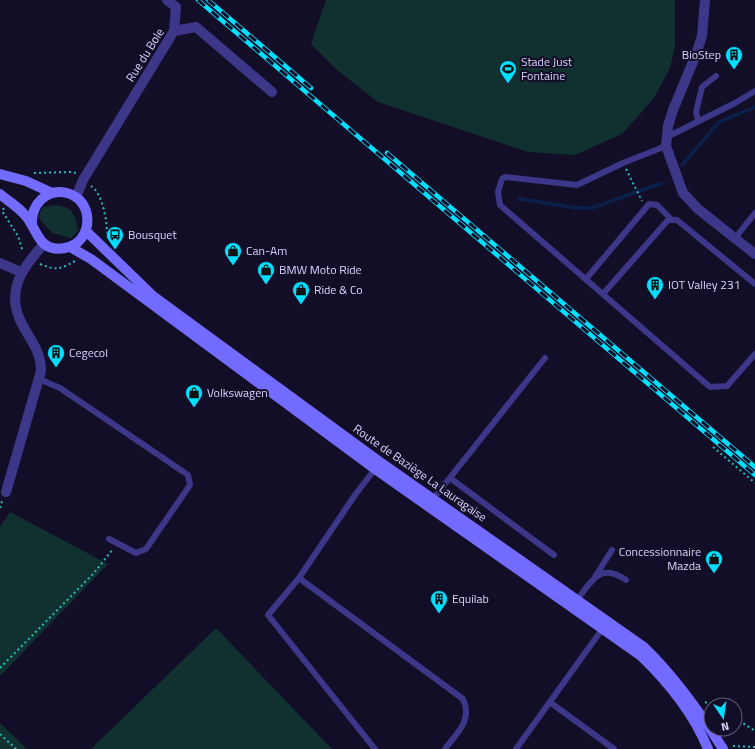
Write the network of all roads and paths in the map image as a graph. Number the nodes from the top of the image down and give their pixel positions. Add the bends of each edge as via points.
1 (167, 0) edge
2 (705, 0) edge
3 (174, 31) junction
4 (716, 76) dead end
5 (755, 91) edge
6 (272, 92) dead end
7 (698, 121) junction
8 (667, 142) junction
9 (623, 163) junction
10 (28, 172) dead end
11 (0, 174) edge
12 (80, 177) dead end
13 (90, 186) dead end
14 (52, 193) junction
15 (0, 194) edge
16 (76, 197) junction
17 (641, 200) dead end
18 (5, 207) dead end
19 (755, 213) edge
20 (672, 220) junction
21 (32, 224) junction
22 (86, 230) junction
23 (736, 237) junction
24 (106, 242) dead end
25 (44, 244) junction
26 (70, 247) junction
27 (24, 252) dead end
28 (755, 254) edge
29 (78, 260) dead end
30 (38, 262) dead end
31 (0, 263) edge
32 (21, 272) junction
33 (586, 279) junction
34 (755, 284) edge
35 (604, 294) junction
36 (755, 354) edge
37 (545, 358) dead end
38 (38, 380) junction
39 (713, 447) dead end
40 (375, 469) junction
41 (450, 478) junction
42 (755, 483) edge
43 (6, 492) dead end
44 (433, 499) junction
45 (109, 539) dead end
46 (118, 544) junction
47 (612, 550) dead end
48 (554, 555) dead end
49 (595, 577) junction
50 (299, 578) junction
51 (626, 580) dead end
52 (577, 600) junction
53 (603, 628) junction
54 (0, 668) edge
55 (551, 703) junction
56 (743, 723) edge
57 (755, 731) edge
58 (0, 734) edge
59 (755, 746) edge
60 (727, 747) edge
61 (16, 749) edge
62 (375, 749) edge
63 (444, 749) edge
64 (516, 749) edge
65 (614, 749) edge
66 (708, 749) edge

1 - 3 street via 176,7
2 - 8 street via 702,36 673,110
3 - 6 street, Rue du Bole via 196,27
3 - 16 street, Rue du Bole via 83,180
4 - 7 lane via 702,87 696,112
5 - 7 lane
7 - 8 lane
8 - 9 lane
8 - 23 street via 670,160 683,193 698,209
9 - 17 path
9 - 33 lane via 577,185 510,177 500,182 499,199 503,209
10 - 12 path via 72,172
11 - 14 main road via 26,181
13 - 24 path via 98,192 104,211 108,232
14 - 16 main road via 65,192
14 - 21 main road via 36,205
15 - 21 main road
16 - 22 main road via 87,212
18 - 27 path via 2,210 18,236
19 - 23 lane
20 - 33 lane via 657,204 649,204
20 - 34 lane via 677,220
20 - 35 lane via 668,220
21 - 25 main road via 36,236
22 - 26 main road via 82,239
22 - 44 main road, Route de Baziège La Lauragaise via 153,296
23 - 28 street
25 - 26 main road via 55,248
25 - 32 street
26 - 40 main road, Route de Baziège La Lauragaise via 91,259
29 - 30 path via 54,269
31 - 32 street
32 - 38 street via 15,292 17,312 41,361
33 - 35 lane
35 - 36 lane via 710,387 727,386
37 - 41 lane
38 - 43 street
38 - 46 lane via 60,388 188,475 190,485 146,549 136,554
39 - 42 path
40 - 50 lane
40 - 53 main road, Route de Baziège La Lauragaise
41 - 44 lane
41 - 48 lane
44 - 52 main road, Route de Baziège La Lauragaise
45 - 46 lane
46 - 54 path via 94,573
47 - 49 lane
49 - 51 lane via 607,572 616,573
49 - 52 lane
50 - 62 lane via 268,615
50 - 63 lane via 463,700 468,709 468,716
52 - 60 main road, Route de Baziège La Lauragaise via 644,647 665,667
53 - 55 lane
53 - 66 main road, Route de Baziège La Lauragaise via 641,656 662,676 678,695
55 - 64 lane
55 - 65 lane
56 - 57 path
58 - 61 path
59 - 60 path

